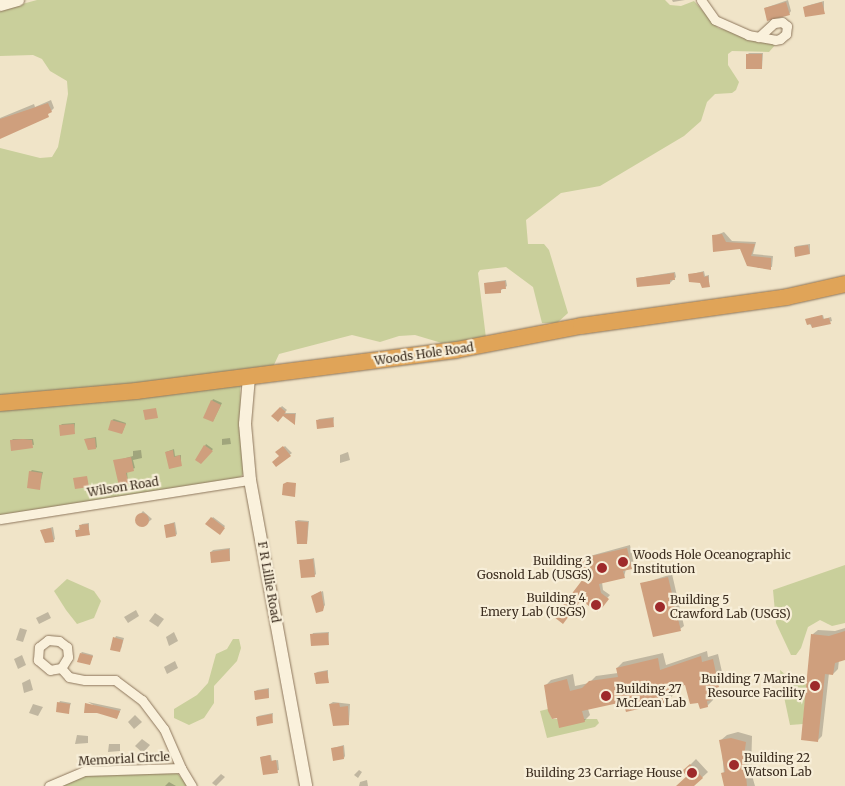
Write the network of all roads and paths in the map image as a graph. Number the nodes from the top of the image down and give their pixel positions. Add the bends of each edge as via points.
1 (18, 0) edge
2 (701, 0) edge
3 (0, 5) edge
4 (760, 37) dead end
5 (845, 284) edge
6 (249, 377) junction
7 (0, 403) edge
8 (250, 480) junction
9 (0, 520) edge
10 (61, 668) dead end
11 (181, 768) junction
12 (49, 786) edge
13 (192, 786) edge
14 (306, 786) edge

1 - 3 street
2 - 4 street via 707,12 720,24
5 - 6 highway, Woods Hole Road via 787,297 581,326 465,349
6 - 7 highway, Woods Hole Road
6 - 8 street, F R Lillie Road via 245,424
8 - 9 street, Wilson Road
8 - 14 street, F R Lillie Road
10 - 11 street via 77,680 123,683 153,714
11 - 12 street, Memorial Circle via 84,771
11 - 13 street, Memorial Circle

